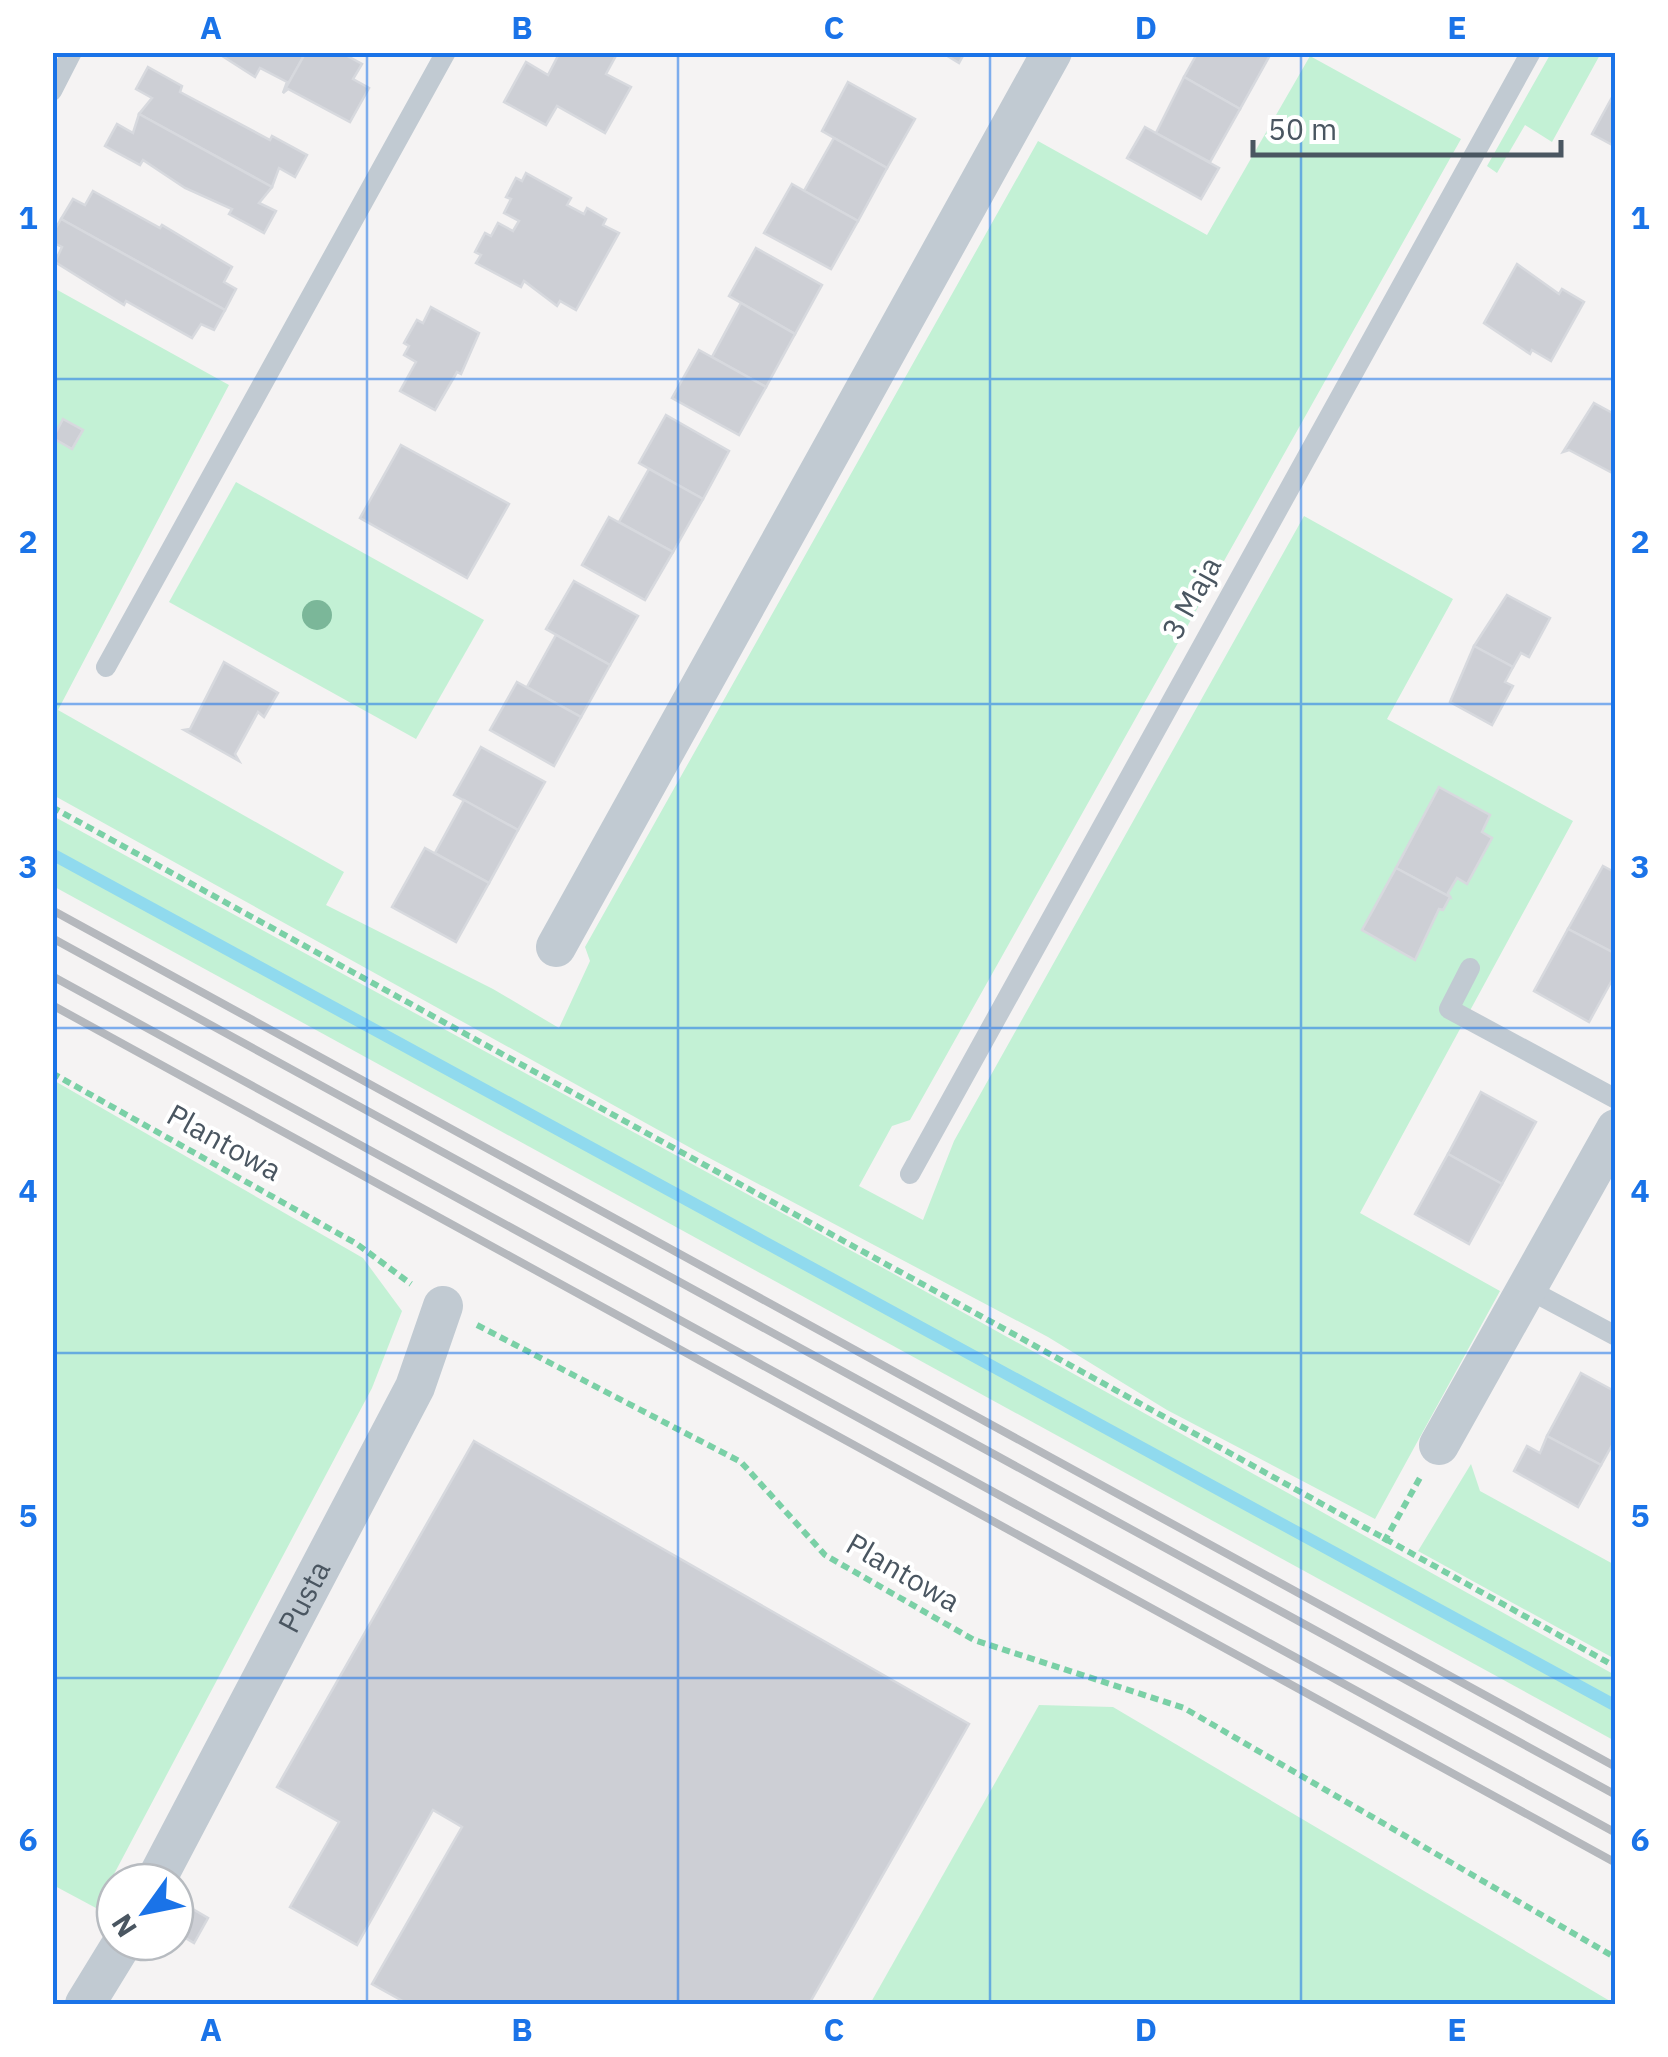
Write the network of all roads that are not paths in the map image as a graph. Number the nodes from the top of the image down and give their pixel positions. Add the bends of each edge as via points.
1 (72, 52) edge
2 (446, 52) edge
3 (1052, 52) edge
4 (1531, 52) edge
5 (52, 91) edge
6 (106, 667) dead end
7 (556, 947) dead end
8 (1470, 968) dead end
9 (1616, 1099) edge
10 (1616, 1129) edge
11 (910, 1174) dead end
12 (1528, 1288) junction
13 (442, 1306) road end
14 (1616, 1336) edge
15 (1439, 1445) road end
16 (166, 1862) edge
17 (111, 1962) edge
18 (85, 2004) edge

1 - 5 lane
2 - 6 lane
3 - 7 street
4 - 11 lane, 3 Maja
8 - 9 lane via 1449,1008
10 - 12 street
12 - 14 lane
12 - 15 street
13 - 16 street, Pusta via 415,1388
17 - 18 street

